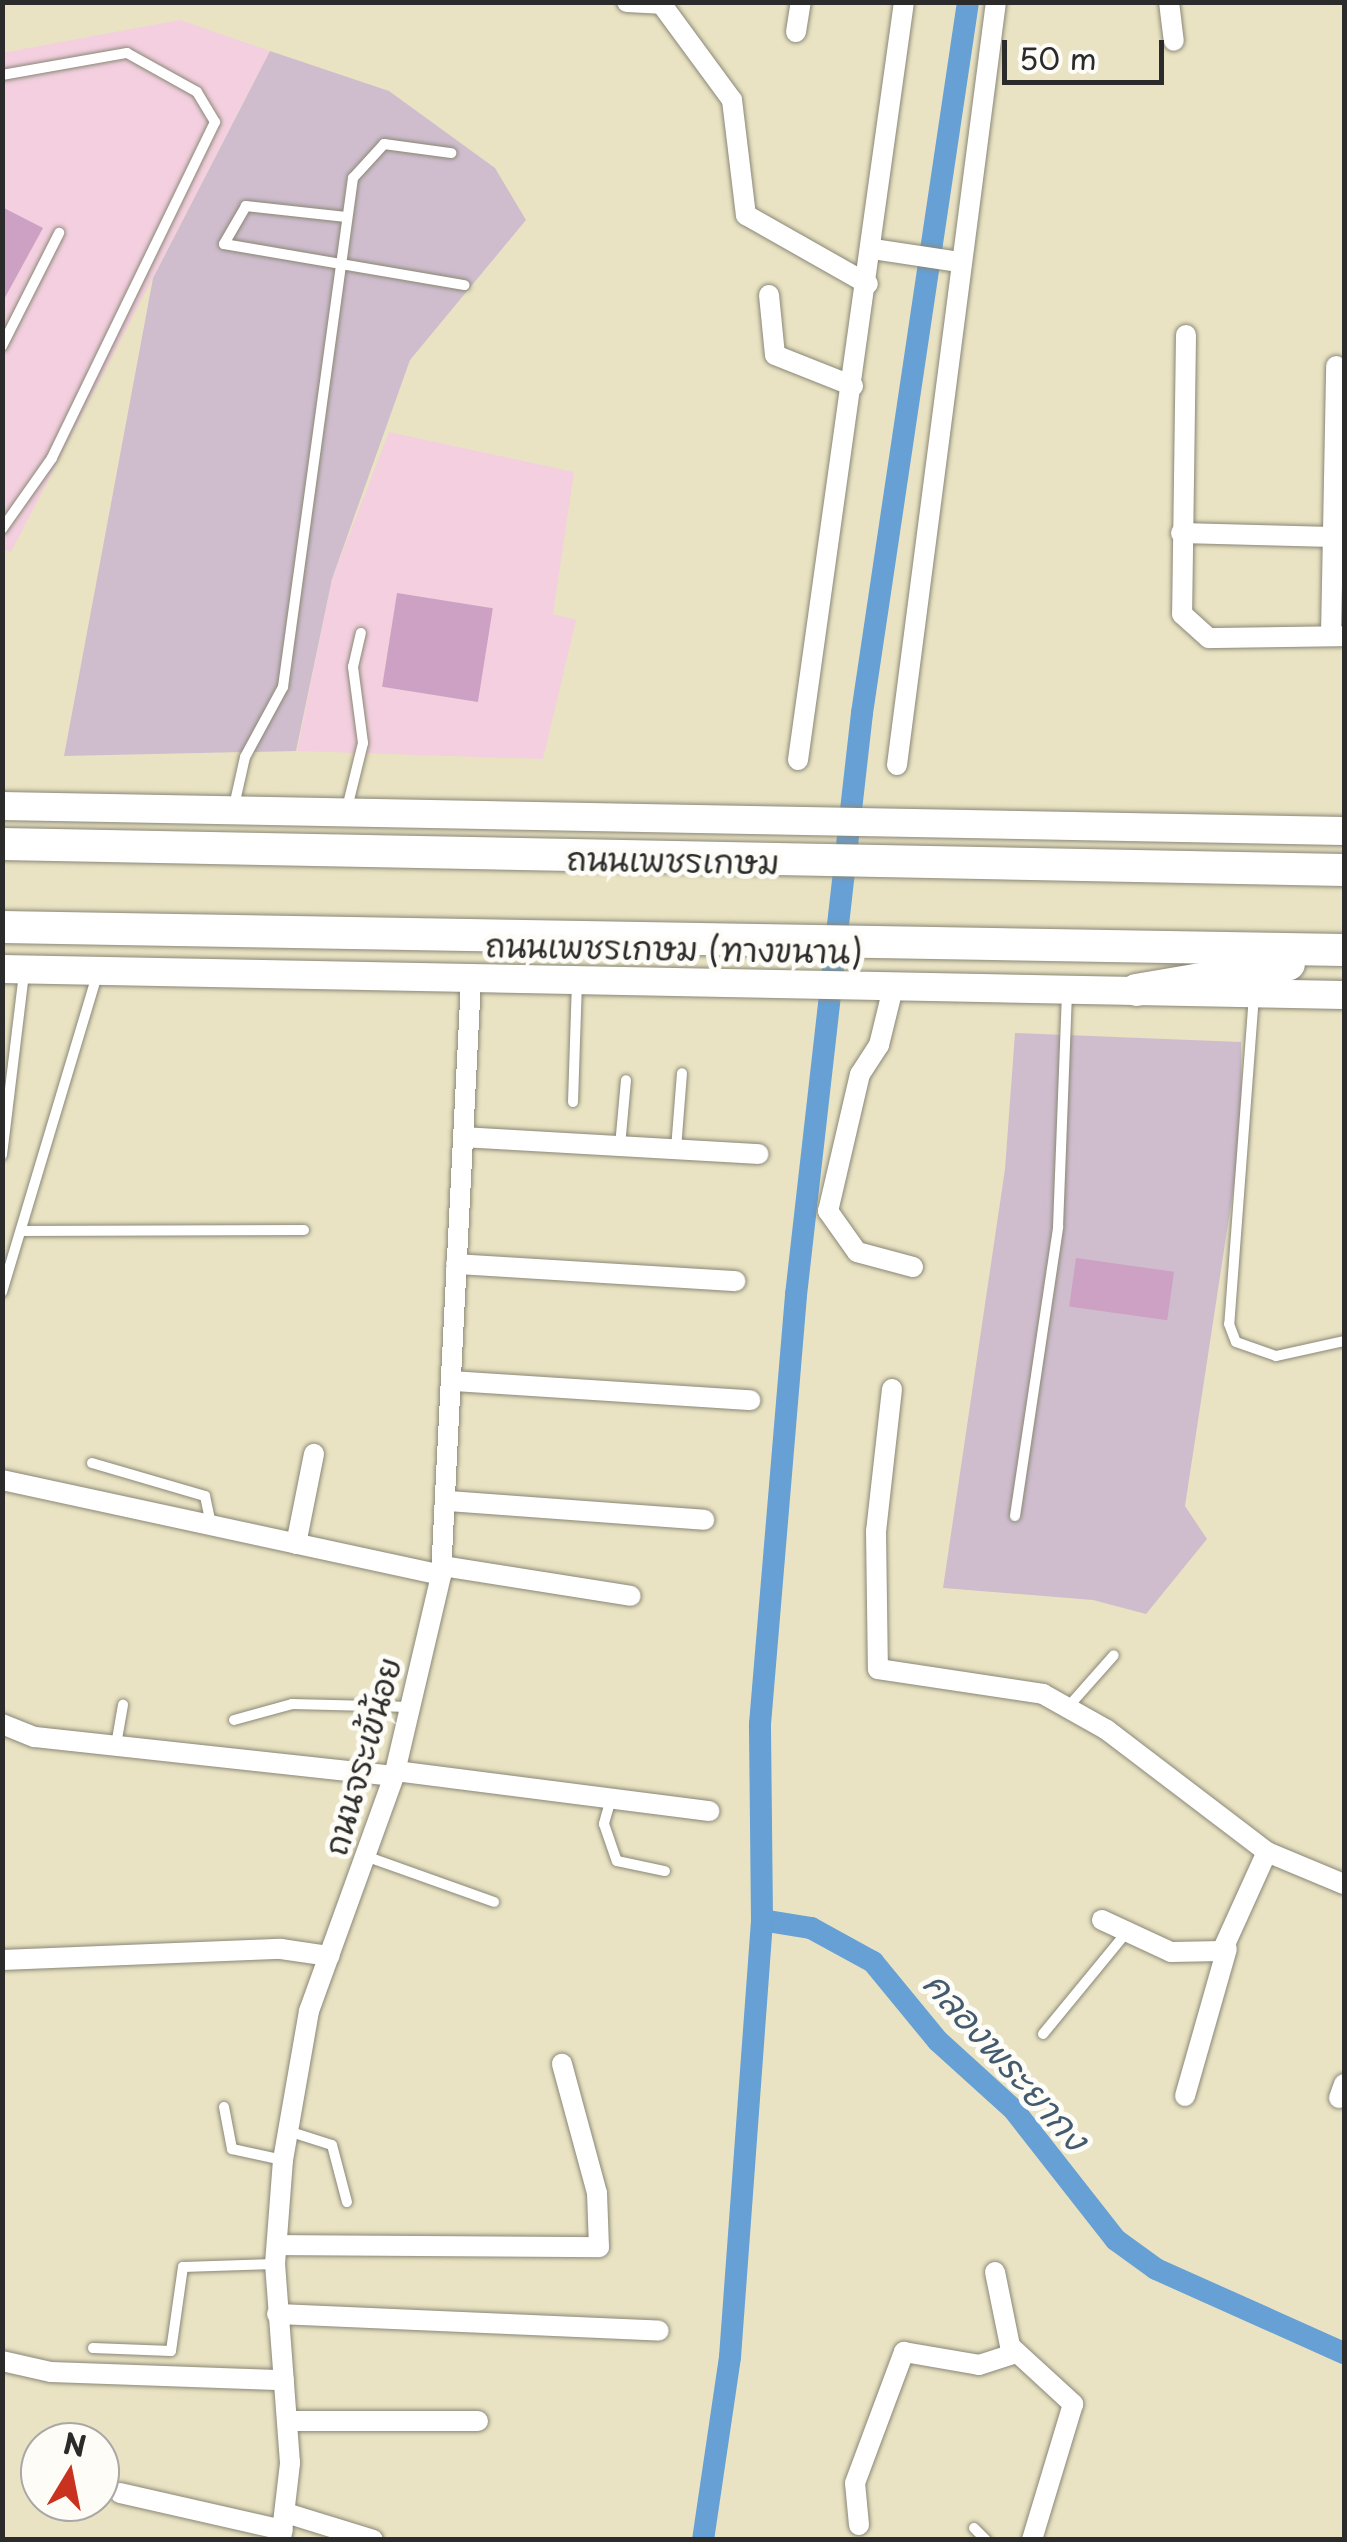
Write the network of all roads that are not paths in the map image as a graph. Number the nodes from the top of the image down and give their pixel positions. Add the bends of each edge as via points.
1 (627, 2) edge
2 (801, 2) edge
3 (904, 2) edge
4 (996, 2) edge
5 (1169, 2) edge
6 (660, 4) edge
7 (796, 32) dead end
8 (1174, 41) dead end
9 (2, 75) edge
10 (451, 153) dead end
11 (346, 217) junction
12 (59, 233) dead end
13 (883, 251) junction
14 (951, 261) junction
15 (339, 266) junction
16 (465, 284) dead end
17 (868, 284) junction
18 (769, 295) dead end
19 (1186, 336) dead end
20 (2, 346) edge
21 (1336, 366) dead end
22 (854, 386) junction
23 (1340, 453) edge
24 (2, 529) edge
25 (1182, 532) junction
26 (1332, 537) junction
27 (361, 633) dead end
28 (1338, 636) edge
29 (798, 760) dead end
30 (897, 766) dead end
31 (2, 806) edge
32 (234, 808) junction
33 (346, 808) junction
34 (1344, 831) edge
35 (2, 844) edge
36 (1344, 870) edge
37 (2, 928) edge
38 (1340, 950) edge
39 (14, 968) edge
40 (98, 968) junction
41 (471, 980) junction
42 (577, 982) junction
43 (887, 988) junction
44 (1136, 990) junction
45 (1067, 992) junction
46 (1254, 992) junction
47 (1344, 994) edge
48 (7, 1027) edge
49 (682, 1073) dead end
50 (626, 1080) dead end
51 (573, 1102) dead end
52 (463, 1136) junction
53 (620, 1146) junction
54 (676, 1149) junction
55 (760, 1154) dead end
56 (2, 1155) edge
57 (304, 1230) dead end
58 (20, 1231) junction
59 (456, 1264) junction
60 (913, 1267) dead end
61 (735, 1281) dead end
62 (2, 1292) edge
63 (1342, 1342) edge
64 (1344, 1358) edge
65 (453, 1381) junction
66 (892, 1389) dead end
67 (750, 1400) dead end
68 (314, 1454) dead end
69 (92, 1464) dead end
70 (2, 1480) edge
71 (448, 1501) junction
72 (1014, 1516) dead end
73 (704, 1520) dead end
74 (211, 1526) junction
75 (296, 1544) junction
76 (442, 1571) junction
77 (631, 1596) dead end
78 (1114, 1655) dead end
79 (122, 1705) dead end
80 (1068, 1707) junction
81 (412, 1708) junction
82 (234, 1720) dead end
83 (2, 1724) edge
84 (116, 1746) junction
85 (395, 1774) junction
86 (611, 1799) junction
87 (710, 1811) dead end
88 (1267, 1852) junction
89 (365, 1856) junction
90 (665, 1871) dead end
91 (1344, 1884) edge
92 (494, 1902) dead end
93 (1102, 1920) dead end
94 (1124, 1934) junction
95 (1227, 1949) junction
96 (329, 1956) junction
97 (2, 1960) edge
98 (1043, 2034) dead end
99 (562, 2064) dead end
100 (1185, 2096) dead end
101 (224, 2107) dead end
102 (287, 2130) junction
103 (283, 2160) junction
104 (348, 2202) dead end
105 (276, 2254) junction
106 (994, 2272) dead end
107 (278, 2314) junction
108 (659, 2331) dead end
109 (93, 2348) dead end
110 (1017, 2353) junction
111 (2, 2361) edge
112 (284, 2380) junction
113 (478, 2421) dead end
114 (288, 2422) junction
115 (120, 2493) dead end
116 (859, 2525) dead end
117 (283, 2527) edge
118 (974, 2528) dead end
119 (373, 2540) edge
120 (986, 2540) edge
121 (1032, 2540) edge

1 - 6 street
2 - 7 street
3 - 13 street
4 - 14 street
5 - 8 street
6 - 17 street via 732,100 746,214
9 - 24 lane via 127,53 197,92 215,122 52,458
10 - 11 lane via 374,148 353,178
11 - 15 lane
11 - 15 lane via 260,204 231,218 226,233 232,251
12 - 20 lane
13 - 14 street
13 - 17 street
14 - 30 street
15 - 16 lane
15 - 32 lane via 283,687 245,757
17 - 22 street
18 - 22 street via 774,355
19 - 25 street
21 - 23 street
22 - 29 street
23 - 26 street
25 - 26 street
25 - 28 street via 1182,614 1190,627 1209,638
26 - 28 street
27 - 33 lane via 353,667 363,743
31 - 32 main road
32 - 33 main road
33 - 34 main road
35 - 36 highway, ถนนเพชรเกษม
37 - 38 highway
38 - 44 highway
39 - 40 main road, ถนนเพชรเกษม (ทางขนาน)
39 - 48 lane
40 - 41 main road, ถนนเพชรเกษม (ทางขนาน)
40 - 58 lane
41 - 42 main road, ถนนเพชรเกษม (ทางขนาน)
41 - 52 street, ถนนจระเข้น้อย
42 - 43 main road, ถนนเพชรเกษม (ทางขนาน)
42 - 51 lane
43 - 45 main road, ถนนเพชรเกษม (ทางขนาน)
43 - 60 street via 879,1046 860,1074 828,1211 856,1252
44 - 45 main road, ถนนเพชรเกษม (ทางขนาน)
44 - 46 main road, ถนนเพชรเกษม (ทางขนาน)
45 - 72 lane via 1058,1227
46 - 47 main road, ถนนเพชรเกษม (ทางขนาน)
46 - 63 lane via 1229,1324 1236,1342 1265,1354
48 - 56 lane
49 - 54 lane
50 - 53 lane
52 - 53 street
52 - 59 street, ถนนจระเข้น้อย
53 - 54 street
54 - 55 street
57 - 58 lane
58 - 62 lane
59 - 61 street
59 - 65 street, ถนนจระเข้น้อย
63 - 64 lane
65 - 67 street
65 - 71 street, ถนนจระเข้น้อย
66 - 80 street via 876,1530 878,1669 1018,1687
68 - 75 street
69 - 74 lane via 205,1496
70 - 74 street
71 - 73 street
71 - 76 street, ถนนจระเข้น้อย
74 - 75 street
75 - 76 street
76 - 77 street
76 - 81 street, ถนนจระเข้น้อย
78 - 80 lane
79 - 84 lane
80 - 88 street
81 - 82 lane via 292,1704
81 - 85 street, ถนนจระเข้น้อย
83 - 84 street
84 - 85 street
85 - 86 street
85 - 89 street, ถนนจระเข้น้อย
86 - 87 street
86 - 90 lane via 604,1824 617,1860
88 - 91 street
88 - 95 street
89 - 92 lane
89 - 96 street, ถนนจระเข้น้อย
93 - 94 street
94 - 95 street via 1171,1952
94 - 98 lane
95 - 100 street
96 - 97 street via 280,1949
96 - 102 street, ถนนจระเข้น้อย via 298,2053
99 - 105 street via 597,2193 600,2247
101 - 103 lane via 232,2149
102 - 103 street, ถนนจระเข้น้อย
102 - 104 lane via 332,2145
103 - 105 street, ถนนจระเข้น้อย
105 - 107 street, ถนนจระเข้น้อย
105 - 109 lane via 183,2267 176,2348
106 - 110 street via 999,2320
107 - 108 street
107 - 112 street, ถนนจระเข้น้อย
110 - 116 street via 979,2365 904,2352 855,2483
110 - 121 street via 1073,2404
111 - 112 street via 52,2372
112 - 114 street, ถนนจระเข้น้อย
113 - 114 street
114 - 117 street, ถนนจระเข้น้อย
115 - 117 street
117 - 119 street
118 - 120 lane

